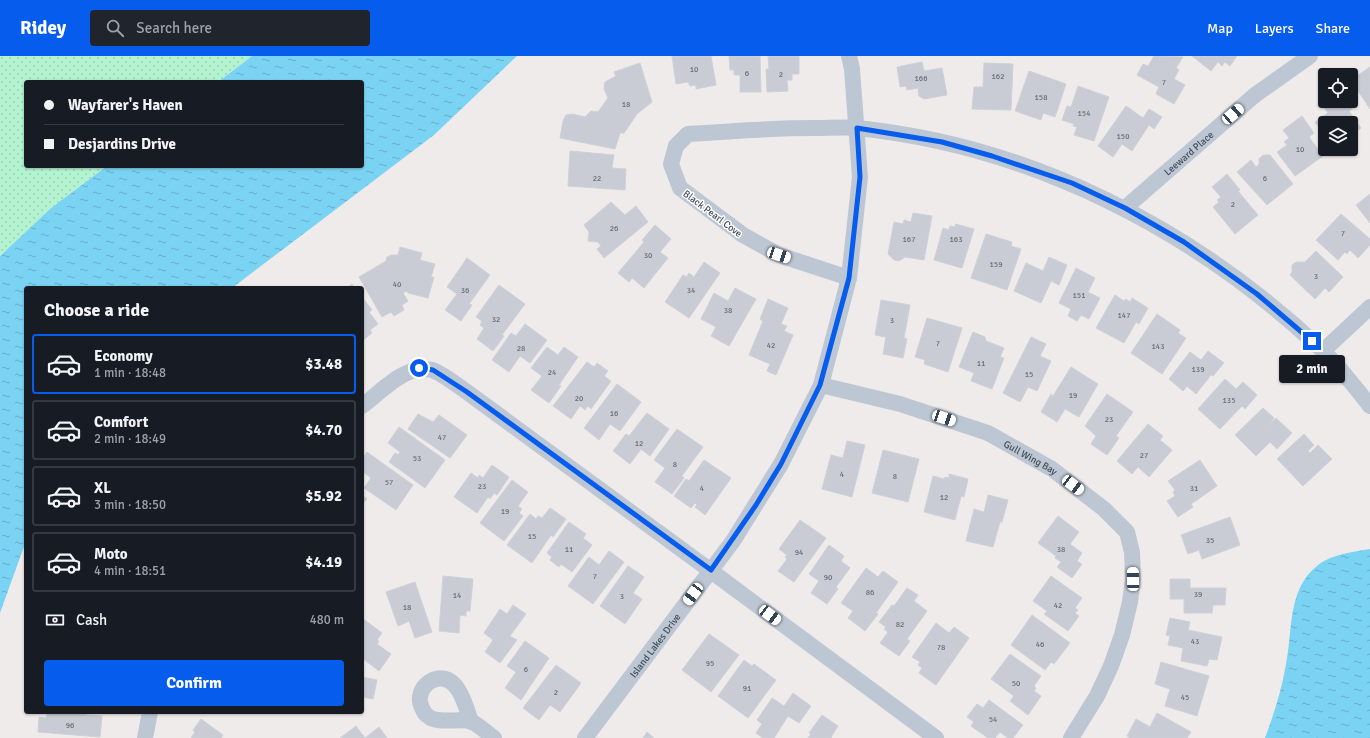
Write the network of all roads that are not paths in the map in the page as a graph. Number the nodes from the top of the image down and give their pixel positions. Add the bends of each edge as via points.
1 (849, 56) edge
2 (1310, 56) edge
3 (857, 128) junction
4 (1125, 208) junction
5 (849, 278) junction
6 (1370, 307) edge
7 (1323, 351) junction
8 (820, 385) junction
9 (364, 405) edge
10 (1370, 406) edge
11 (711, 570) junction
12 (150, 714) edge
13 (471, 722) dead end
14 (145, 738) edge
15 (494, 738) edge
16 (585, 738) edge
17 (936, 738) edge
18 (1070, 738) edge

1 - 3 street, Island Lakes Drive
2 - 4 street, Leeward Place via 1255,95
3 - 4 street, Black Pearl Cove via 942,142 992,156 1072,183
3 - 5 street, Island Lakes Drive via 860,177
3 - 5 street, Black Pearl Cove via 799,128 688,134 676,146 670,164 680,188 743,235 779,255
4 - 7 street, Black Pearl Cove via 1184,242 1257,294
5 - 8 street, Island Lakes Drive
6 - 7 street
7 - 10 street, Black Pearl Cove
8 - 11 street, Island Lakes Drive via 781,464
8 - 18 street, Gull Wing Bay via 900,404 988,433 1052,469 1104,509 1127,532 1132,552 1133,579 1122,635 1097,696
9 - 11 street via 406,374 419,368 433,370 473,396
11 - 16 street, Island Lakes Drive
11 - 17 street
12 - 14 street
13 - 15 street

